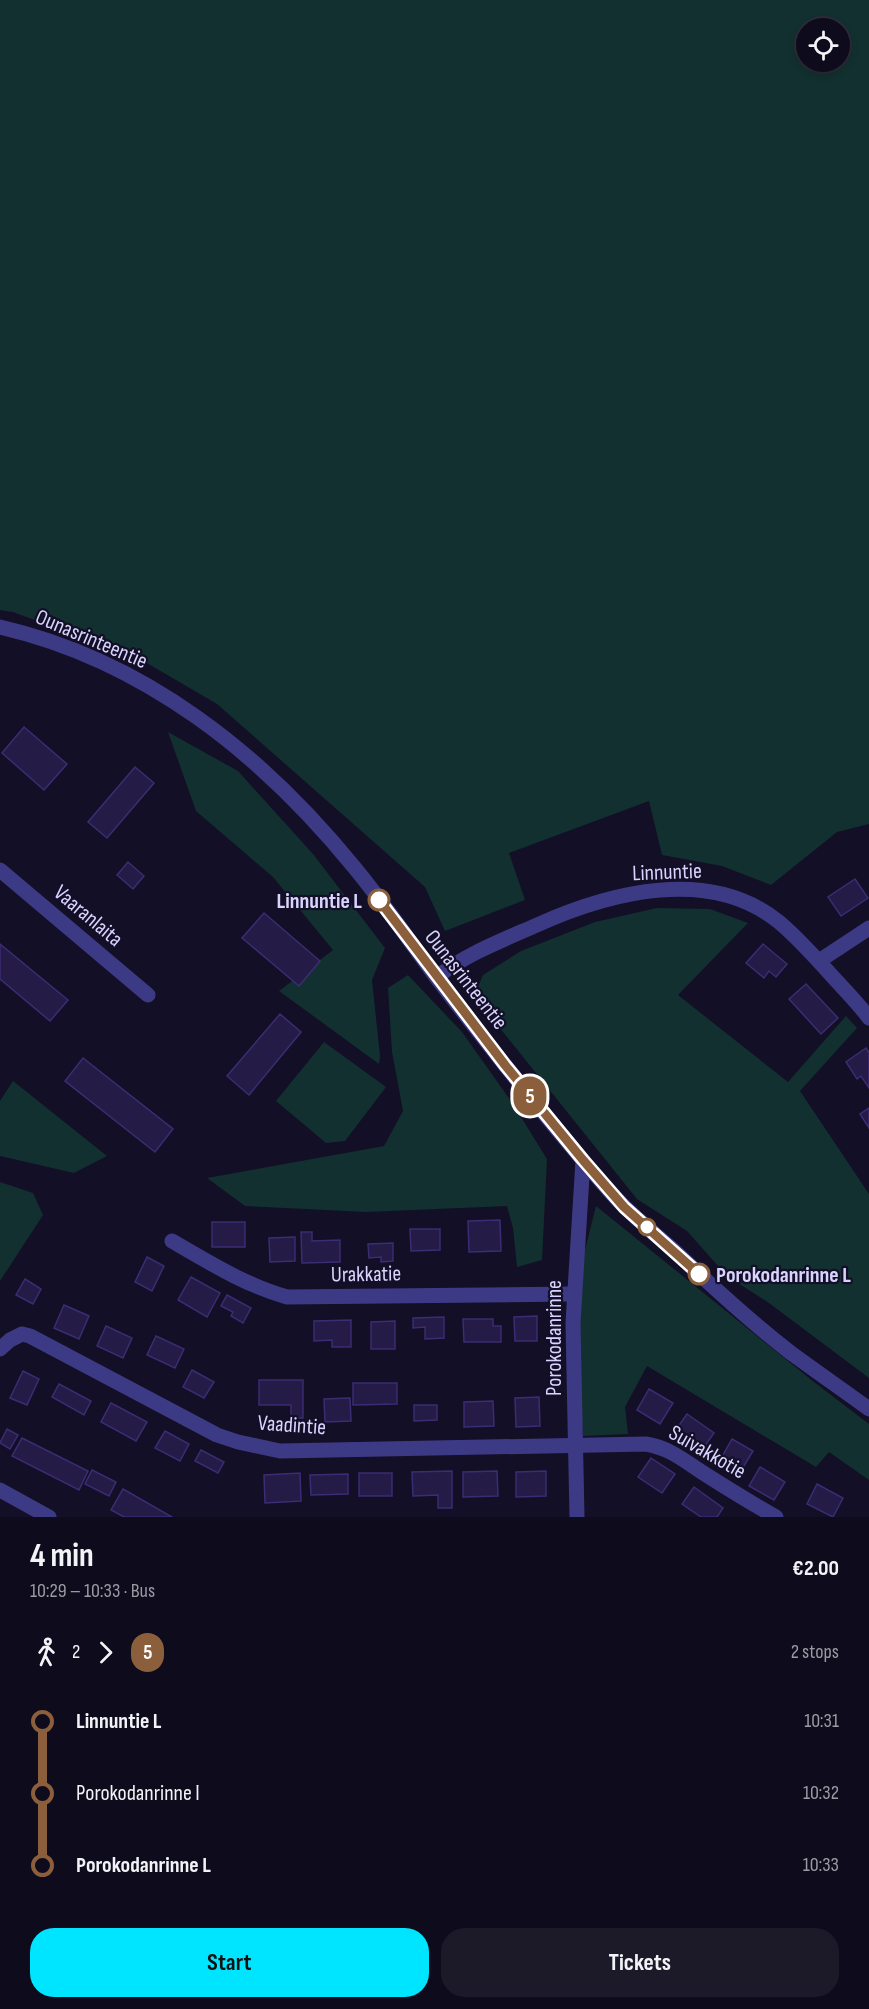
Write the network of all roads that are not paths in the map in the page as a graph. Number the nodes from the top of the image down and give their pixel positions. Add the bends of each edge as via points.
1 (0, 627) edge
2 (0, 870) edge
3 (869, 928) edge
4 (819, 961) junction
5 (436, 977) junction
6 (148, 995) dead end
7 (869, 1018) edge
8 (583, 1160) junction
9 (172, 1241) dead end
10 (574, 1294) junction
11 (0, 1349) edge
12 (869, 1409) edge
13 (576, 1446) junction
14 (0, 1490) edge
15 (49, 1517) edge
16 (577, 1517) edge
17 (776, 1517) edge

1 - 5 street, Ounasrinteentie via 56,642 121,671 227,739 308,813 354,867
2 - 6 street, Vaaranlaita
3 - 4 street
4 - 5 street, Linnuntie via 760,910 718,893 675,890 618,896 563,913 461,960
4 - 7 street, Linnuntie
5 - 8 street, Ounasrinteentie
8 - 10 street, Porokodanrinne
8 - 12 street, Ounasrinteentie via 624,1207 746,1317
9 - 10 street, Urakkatie via 231,1275 286,1297
10 - 13 street, Porokodanrinne
11 - 13 street, Vaadintie via 22,1334 30,1336 217,1435 280,1451
13 - 16 street, Porokodanrinne
13 - 17 street, Suivakkotie via 646,1444 663,1448
14 - 15 street

